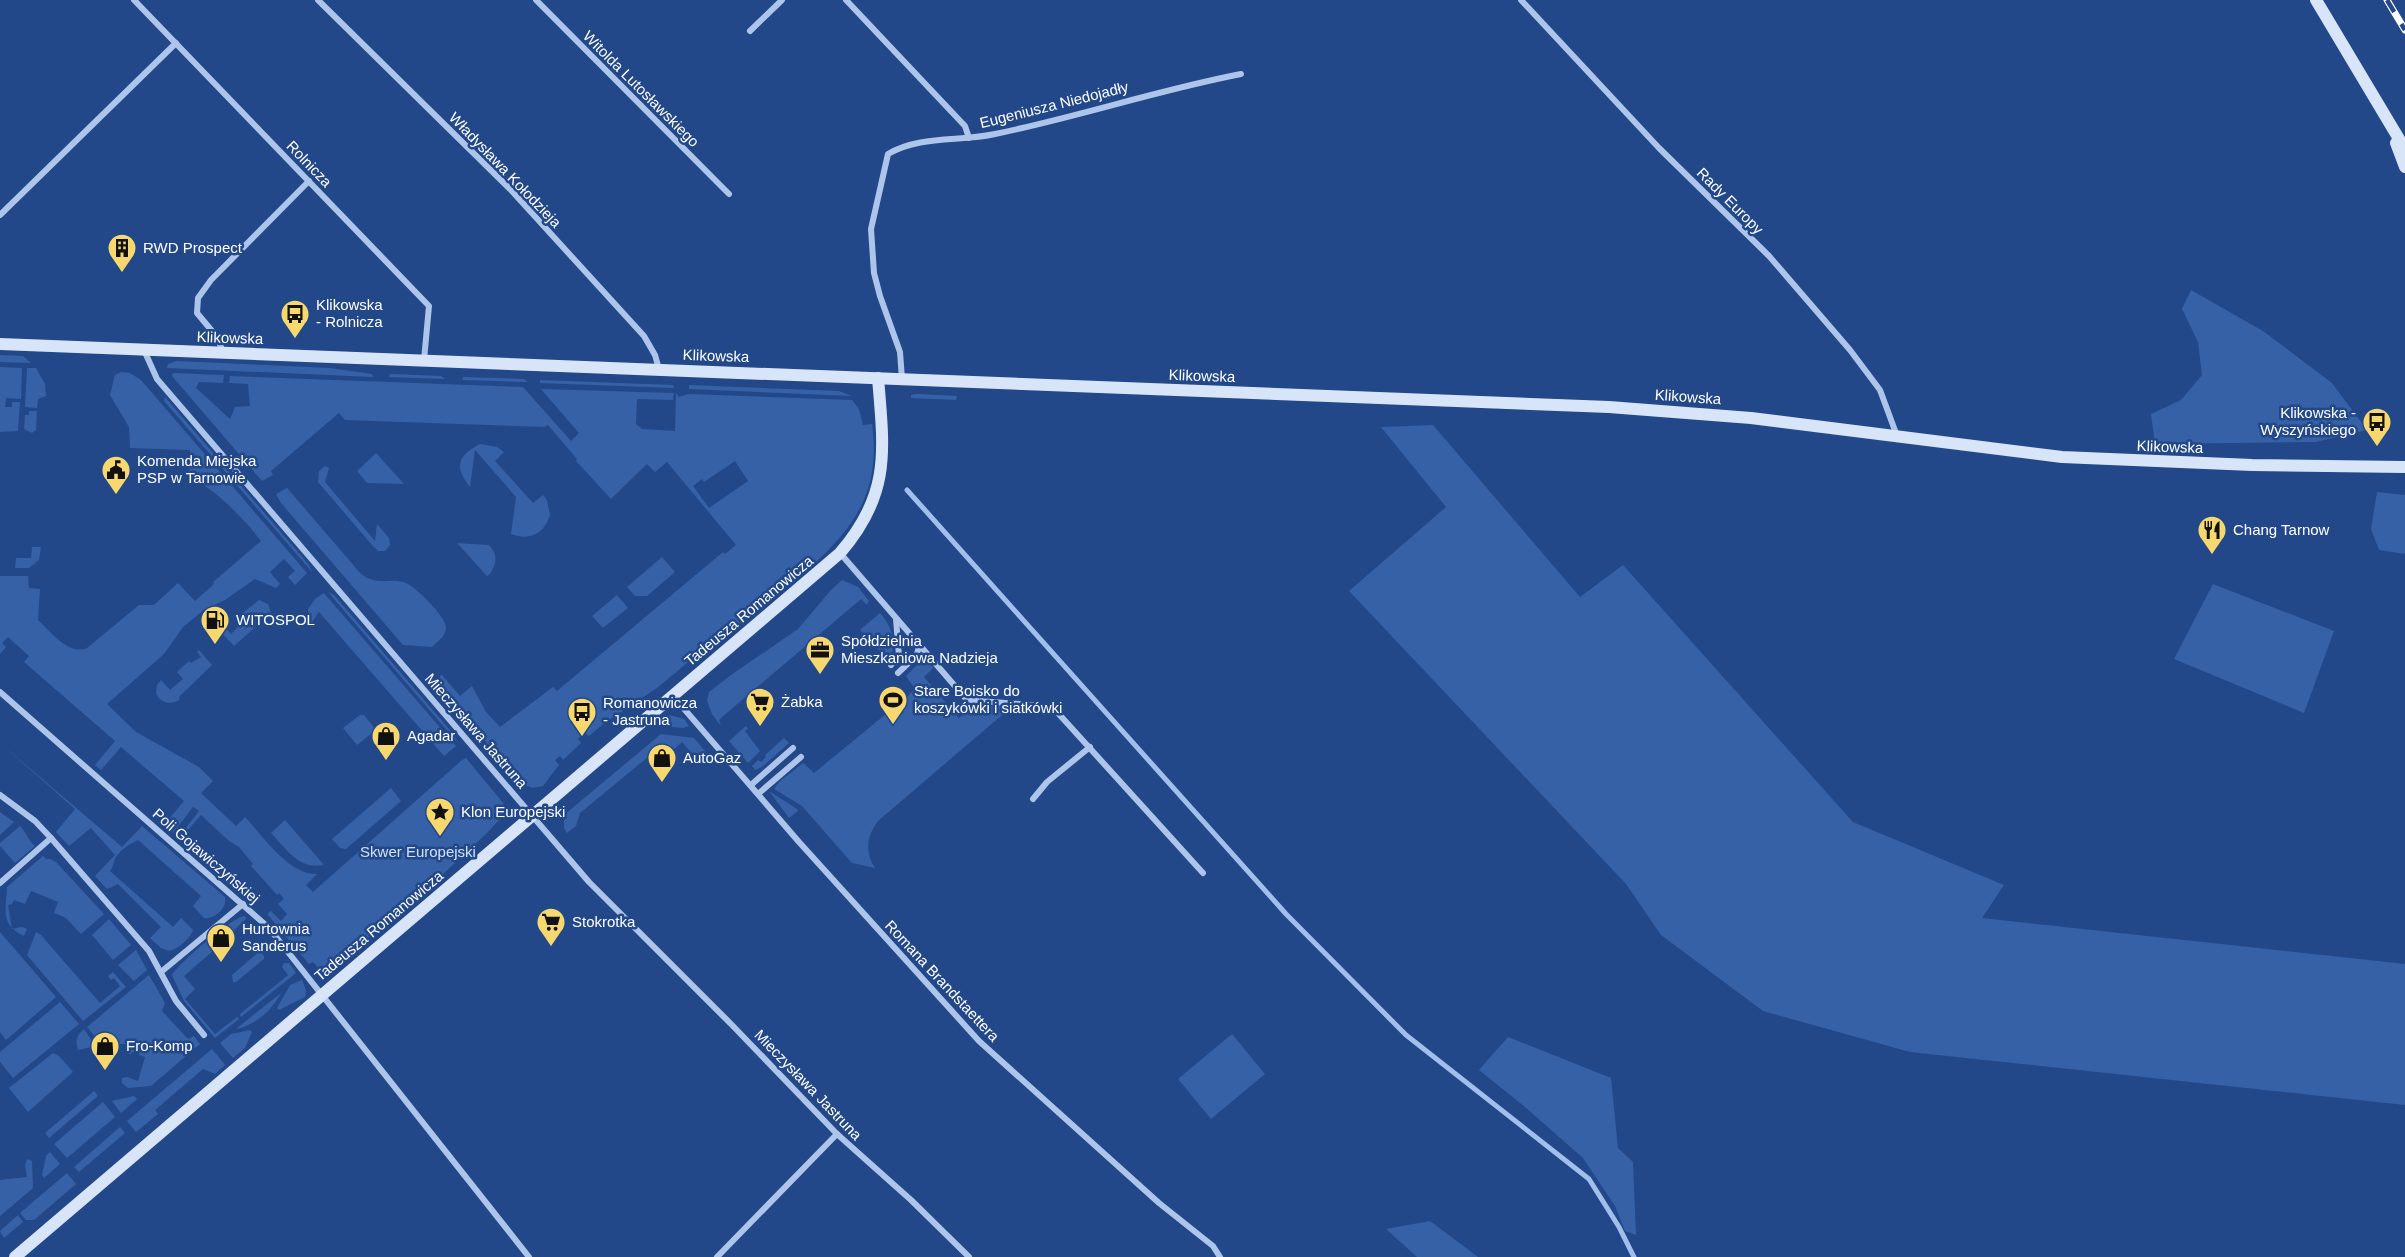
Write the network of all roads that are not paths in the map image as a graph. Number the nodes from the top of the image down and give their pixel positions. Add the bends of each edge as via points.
1 (134, 0) edge
2 (318, 0) edge
3 (548, 0) edge
4 (782, 0) edge
5 (846, 0) edge
6 (1521, 0) edge
7 (2316, 0) edge
8 (539, 2) edge
9 (750, 31) dead end
10 (176, 43) junction
11 (1241, 74) dead end
12 (2387, 120) junction
13 (969, 138) junction
14 (2405, 149) edge
15 (2405, 166) edge
16 (309, 181) junction
17 (729, 195) dead end
18 (0, 215) edge
19 (0, 344) edge
20 (144, 350) junction
21 (223, 352) junction
22 (424, 360) junction
23 (659, 369) junction
24 (878, 378) junction
25 (902, 379) junction
26 (1897, 436) junction
27 (2404, 467) edge
28 (840, 554) junction
29 (896, 618) junction
30 (919, 645) junction
31 (891, 664) dead end
32 (898, 673) dead end
33 (0, 692) edge
34 (672, 695) junction
35 (1090, 747) junction
36 (793, 748) dead end
37 (801, 757) dead end
38 (751, 786) junction
39 (758, 794) junction
40 (0, 795) edge
41 (1033, 799) dead end
42 (532, 814) junction
43 (51, 838) junction
44 (1203, 873) dead end
45 (0, 884) edge
46 (243, 904) junction
47 (161, 972) junction
48 (322, 994) junction
49 (204, 1035) dead end
50 (837, 1134) junction
51 (962, 1251) junction
52 (15, 1257) edge
53 (529, 1257) edge
54 (717, 1257) edge
55 (957, 1257) edge
56 (969, 1257) edge
57 (1220, 1257) edge

1 - 10 street, Rolnicza
2 - 23 street, Władysława Kołodzieja via 510,189 644,336 656,355
3 - 8 street
4 - 9 street
5 - 13 street via 965,126
6 - 26 street, Rady Europy via 1659,148 1769,256 1880,390
7 - 12 street
8 - 17 street, Witolda Lutosławskiego
10 - 16 street, Rolnicza
10 - 18 street
11 - 13 street, Eugeniusza Niedojadły
12 - 14 street
12 - 15 street
13 - 25 street, Eugeniusza Niedojadły via 917,143 888,154 871,229 874,273 900,352
16 - 21 street via 198,298 197,313 217,337
16 - 22 street, Rolnicza via 429,306
19 - 20 street, Klikowska
20 - 21 street, Klikowska
20 - 42 street, Mieczysława Jastruna via 157,379
21 - 22 street, Klikowska
22 - 23 street, Klikowska
23 - 24 street, Klikowska
24 - 25 street, Klikowska
24 - 28 street, Tadeusza Romanowicza via 881,473 861,525
25 - 26 street, Klikowska via 1657,409
26 - 27 street, Klikowska via 2103,459
28 - 29 street
28 - 34 street, Tadeusza Romanowicza
29 - 30 street
29 - 31 street via 899,656
30 - 32 street via 917,655
30 - 35 street via 967,700 1043,706 1057,712
33 - 46 street, Poli Gojawiczyńskiej
34 - 38 street, Romana Brandstaettera
34 - 42 street, Tadeusza Romanowicza
35 - 41 street via 1047,782
35 - 44 street
36 - 38 street
37 - 39 street
38 - 39 street, Romana Brandstaettera
39 - 57 street, Romana Brandstaettera via 979,1041 1213,1246
40 - 43 street
42 - 48 street, Tadeusza Romanowicza
42 - 50 street, Mieczysława Jastruna via 589,882
43 - 45 street
43 - 47 street via 149,951
46 - 47 street
46 - 48 street, Poli Gojawiczyńskiej via 269,928
47 - 49 street via 176,1001
48 - 52 street, Tadeusza Romanowicza
48 - 53 street, Poli Gojawiczyńskiej
50 - 51 street, Mieczysława Jastruna
50 - 54 street
51 - 55 street
51 - 56 street, Mieczysława Jastruna

